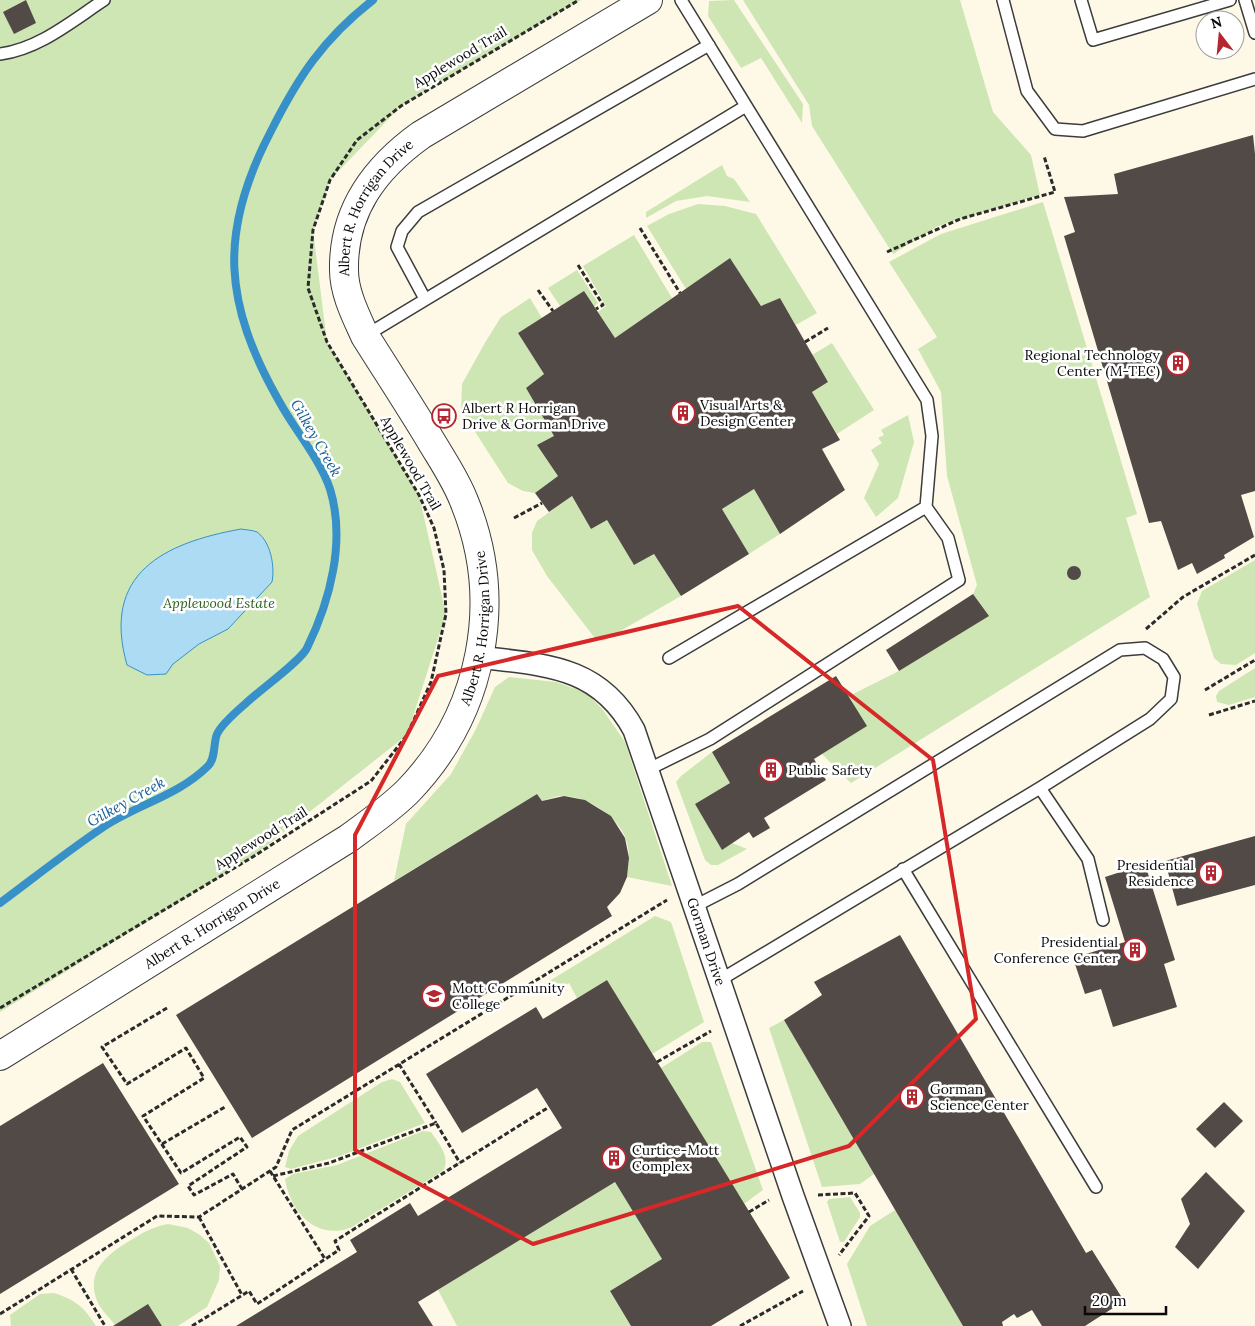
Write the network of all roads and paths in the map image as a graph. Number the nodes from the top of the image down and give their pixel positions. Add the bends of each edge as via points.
1 (104, 0) edge
2 (579, 0) edge
3 (648, 0) edge
4 (681, 0) edge
5 (1003, 0) edge
6 (1081, 0) edge
7 (1230, 0) edge
8 (1245, 0) edge
9 (1255, 33) edge
10 (709, 45) junction
11 (0, 54) edge
12 (1255, 79) edge
13 (746, 106) junction
14 (1044, 156) dead end
15 (640, 228) dead end
16 (887, 252) dead end
17 (578, 265) dead end
18 (538, 290) dead end
19 (680, 293) dead end
20 (425, 299) junction
21 (596, 309) dead end
22 (553, 311) dead end
23 (828, 328) dead end
24 (365, 336) junction
25 (805, 342) dead end
26 (542, 503) dead end
27 (926, 507) junction
28 (514, 518) dead end
29 (1255, 555) edge
30 (1120, 650) junction
31 (478, 657) junction
32 (669, 658) dead end
33 (1255, 660) edge
34 (1205, 690) dead end
35 (1255, 701) edge
36 (1209, 715) dead end
37 (649, 769) junction
38 (1040, 788) junction
39 (903, 869) junction
40 (671, 898) dead end
41 (695, 906) junction
42 (1103, 920) dead end
43 (720, 980) junction
44 (0, 1008) edge
45 (167, 1008) dead end
46 (716, 1028) dead end
47 (0, 1056) edge
48 (657, 1062) dead end
49 (399, 1064) junction
50 (549, 1107) dead end
51 (225, 1108) dead end
52 (436, 1124) junction
53 (162, 1144) junction
54 (460, 1163) junction
55 (270, 1171) junction
56 (273, 1176) junction
57 (1096, 1187) dead end
58 (242, 1189) junction
59 (817, 1195) dead end
60 (774, 1197) dead end
61 (749, 1212) dead end
62 (199, 1217) junction
63 (839, 1255) dead end
64 (325, 1259) junction
65 (71, 1269) junction
66 (803, 1290) dead end
67 (242, 1295) junction
68 (0, 1314) edge
69 (105, 1326) edge
70 (192, 1326) edge
71 (740, 1326) edge
72 (840, 1326) edge

1 - 11 lane via 52,34 17,51
2 - 44 path, Applewood Trail via 401,106 357,140 330,180 312,230 308,288 327,342 419,495 434,528 444,570 446,614 432,682 407,735 370,781 251,858
3 - 24 street, Albert R. Horrigan Drive via 421,135 377,172 352,219 344,270 355,314
4 - 10 lane
5 - 12 lane via 1027,91 1055,129 1083,131
6 - 7 lane via 1093,40
8 - 9 lane
10 - 13 lane
10 - 20 lane via 418,212 402,231 397,247
13 - 20 lane
13 - 27 lane via 927,400 932,436
14 - 16 path via 1055,192 960,219
15 - 19 path
17 - 21 path via 603,305
18 - 22 path
20 - 24 lane
23 - 25 path
24 - 31 street, Albert R. Horrigan Drive via 464,500 482,556 485,587 485,617
26 - 28 path
27 - 32 lane
27 - 37 lane via 948,538 959,580 710,739
29 - 30 path via 1183,597
30 - 38 lane via 1145,648 1163,659 1174,677 1171,699 1150,718
30 - 41 lane via 738,884
31 - 37 street, Gorman Drive via 573,673 603,690 625,713
31 - 47 street, Albert R. Horrigan Drive via 470,694 452,731 408,791 379,816 341,844
33 - 34 path
35 - 36 path
37 - 41 street, Gorman Drive
38 - 39 lane
38 - 42 lane via 1088,859
39 - 43 lane
39 - 57 lane
40 - 49 path
41 - 43 street, Gorman Drive
43 - 72 street, Gorman Drive
45 - 53 path via 102,1047 126,1084 186,1048 204,1078 142,1116
46 - 48 path
49 - 52 path
49 - 55 path via 292,1130 276,1167
50 - 54 path
51 - 53 path
52 - 54 path
52 - 56 path via 329,1162
53 - 58 path via 181,1173 240,1138 247,1147 188,1186 194,1196 233,1174
54 - 64 path via 335,1241 339,1250
55 - 56 path
55 - 58 path
56 - 64 path
58 - 62 path
59 - 63 path via 855,1193 869,1216
60 - 61 path
62 - 65 path via 157,1216
62 - 67 path
64 - 67 path via 257,1304 249,1291
65 - 68 path
65 - 69 path
66 - 71 path
67 - 70 path

